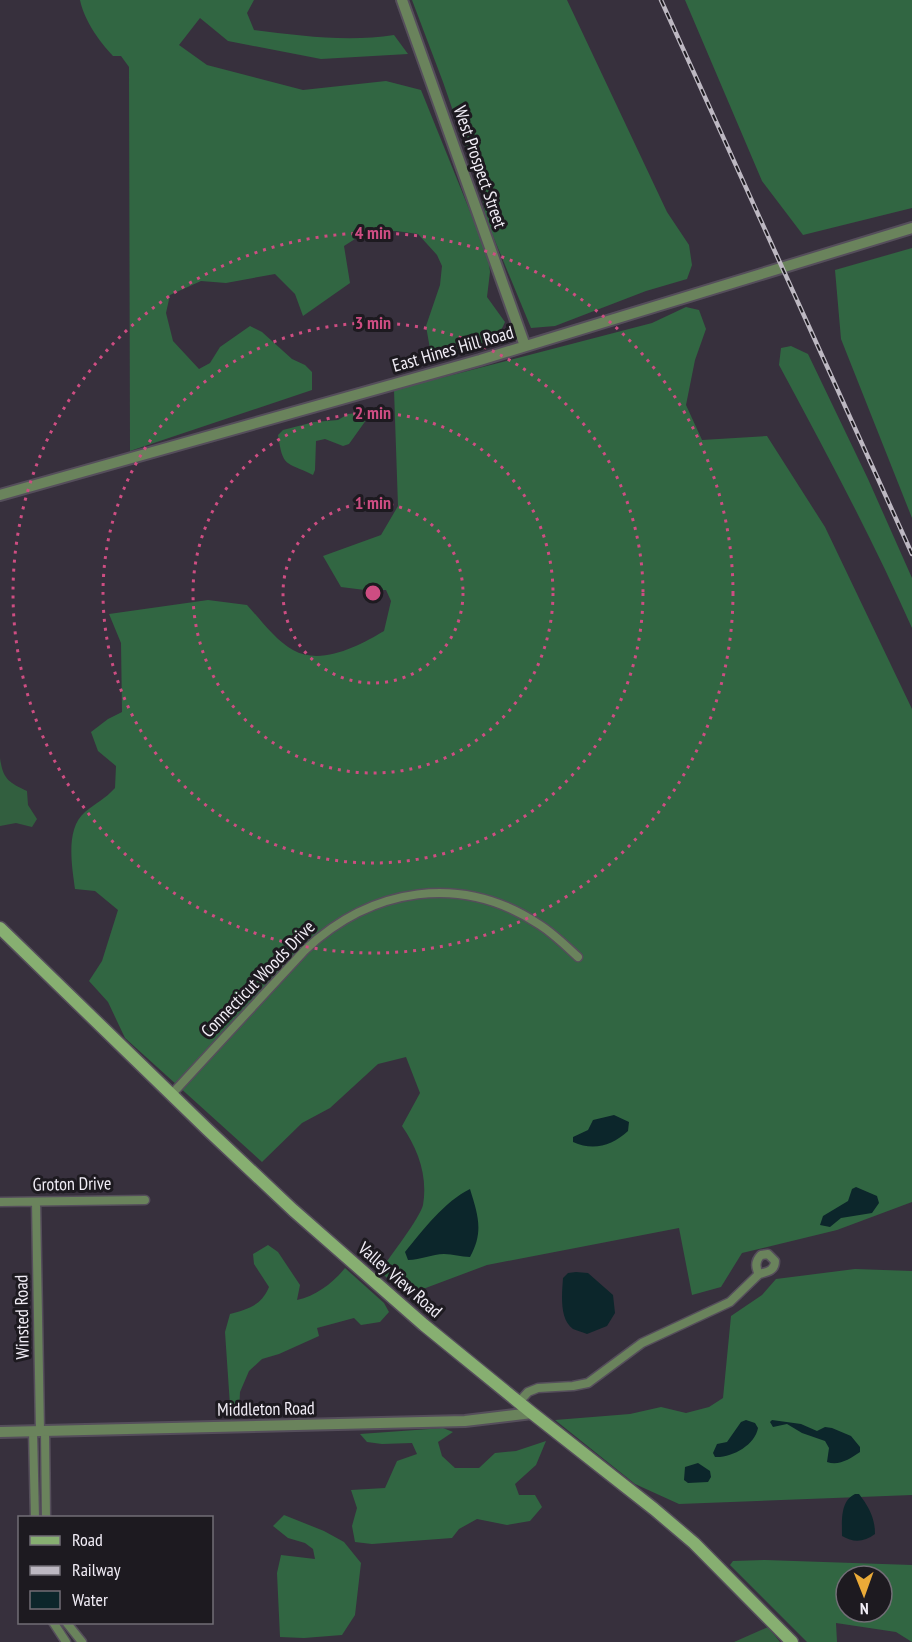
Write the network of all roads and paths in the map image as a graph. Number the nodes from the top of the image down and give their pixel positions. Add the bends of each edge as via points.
1 (402, 0) edge
2 (912, 228) edge
3 (525, 346) junction
4 (0, 495) edge
5 (0, 928) edge
6 (578, 957) dead end
7 (171, 1095) junction
8 (145, 1200) dead end
9 (0, 1202) edge
10 (36, 1202) junction
11 (759, 1274) dead end
12 (519, 1402) junction
13 (532, 1413) junction
14 (0, 1431) edge
15 (40, 1431) junction
16 (34, 1516) edge
17 (46, 1516) edge
18 (54, 1624) edge
19 (67, 1624) edge
20 (66, 1642) edge
21 (82, 1642) edge
22 (792, 1642) edge

1 - 3 street, West Prospect Street
2 - 3 street, East Hines Hill Road
3 - 4 street, East Hines Hill Road
5 - 7 main road, Valley View Road
6 - 7 street, Connecticut Woods Drive via 541,925 486,900 435,893 386,901 355,913 321,935
7 - 12 main road, Valley View Road via 364,1273
8 - 10 street, Groton Drive
9 - 10 street, Groton Drive
10 - 15 street, Winsted Road
11 - 12 street via 730,1302 642,1343 588,1383 538,1388
12 - 13 main road, Valley View Road
13 - 15 street, Middleton Road via 465,1421
13 - 22 main road, Valley View Road via 694,1544
14 - 15 street, Middleton Road
15 - 16 street
15 - 17 street
18 - 20 street
19 - 21 street

